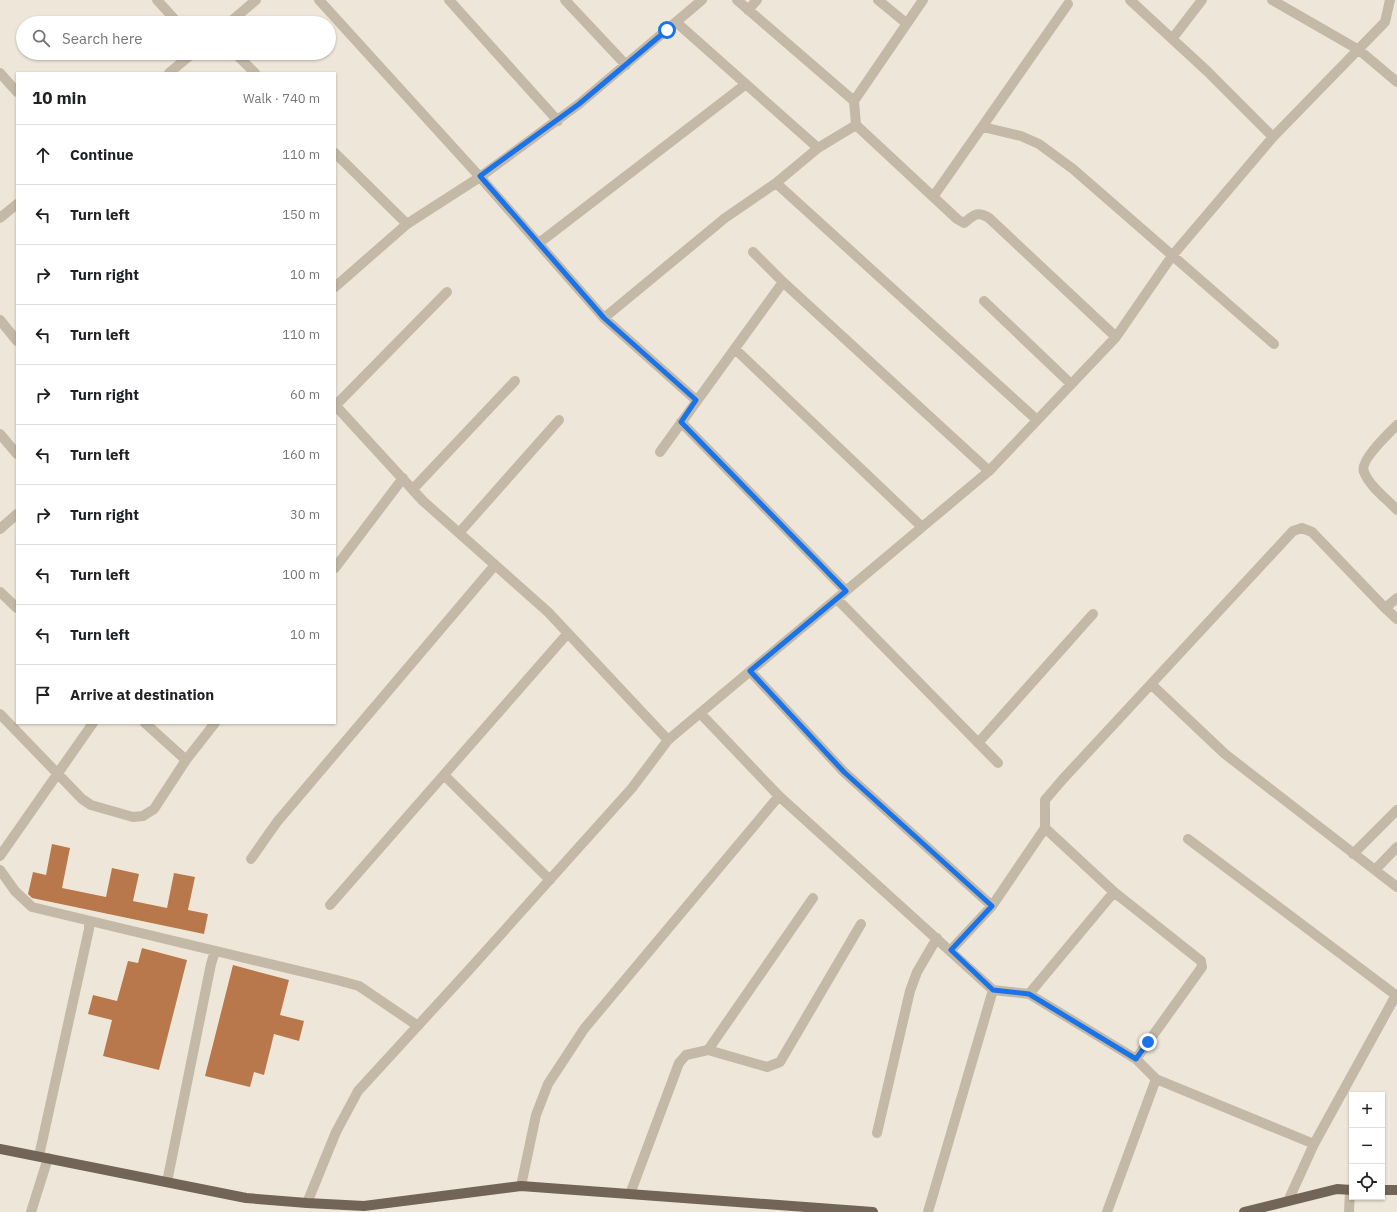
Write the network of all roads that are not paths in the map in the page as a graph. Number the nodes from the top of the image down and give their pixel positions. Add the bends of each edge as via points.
1 (157, 0) edge
2 (256, 0) edge
3 (319, 0) edge
4 (449, 0) edge
5 (565, 0) edge
6 (702, 0) edge
7 (737, 0) edge
8 (757, 0) edge
9 (878, 0) edge
10 (923, 0) edge
11 (1130, 0) edge
12 (1202, 0) edge
13 (1272, 0) edge
14 (1390, 0) edge
15 (1068, 4) dead end
16 (748, 10) junction
17 (172, 16) edge
18 (237, 16) edge
19 (334, 16) edge
20 (336, 19) edge
21 (676, 22) junction
22 (906, 23) junction
23 (1172, 39) junction
24 (1359, 50) junction
25 (185, 60) edge
26 (242, 60) edge
27 (626, 65) junction
28 (170, 72) edge
29 (254, 72) edge
30 (0, 73) edge
31 (1397, 82) edge
32 (746, 84) junction
33 (16, 91) edge
34 (854, 101) junction
35 (558, 121) junction
36 (856, 125) junction
37 (983, 127) junction
38 (1273, 137) junction
39 (818, 148) junction
40 (336, 154) edge
41 (480, 176) junction
42 (776, 182) junction
43 (933, 197) junction
44 (16, 205) edge
45 (0, 218) edge
46 (407, 224) junction
47 (539, 243) junction
48 (753, 252) dead end
49 (1172, 256) junction
50 (783, 282) junction
51 (336, 286) edge
52 (447, 292) dead end
53 (984, 301) dead end
54 (604, 318) junction
55 (0, 320) edge
56 (13, 328) edge
57 (1116, 336) junction
58 (16, 338) edge
59 (1274, 344) dead end
60 (736, 349) junction
61 (515, 381) dead end
62 (1071, 384) junction
63 (696, 400) junction
64 (336, 404) edge
65 (336, 406) edge
66 (559, 420) dead end
67 (1037, 420) junction
68 (681, 422) junction
69 (1397, 425) edge
70 (0, 434) edge
71 (14, 443) edge
72 (660, 452) dead end
73 (989, 471) junction
74 (403, 478) junction
75 (413, 489) junction
76 (1397, 510) edge
77 (16, 515) edge
78 (922, 526) junction
79 (0, 529) edge
80 (459, 533) junction
81 (495, 565) junction
82 (336, 567) edge
83 (846, 591) junction
84 (0, 592) edge
85 (1397, 598) edge
86 (837, 599) junction
87 (16, 607) edge
88 (1385, 608) junction
89 (1093, 614) dead end
90 (1397, 619) edge
91 (568, 633) junction
92 (750, 671) junction
93 (1152, 685) junction
94 (700, 713) junction
95 (0, 714) edge
96 (92, 724) edge
97 (146, 724) edge
98 (215, 724) edge
99 (668, 740) junction
100 (978, 743) junction
101 (186, 760) junction
102 (998, 763) dead end
103 (58, 773) junction
104 (444, 775) junction
105 (779, 796) junction
106 (1397, 810) edge
107 (1044, 828) junction
108 (1188, 839) dead end
109 (1397, 847) edge
110 (1353, 854) junction
111 (0, 856) edge
112 (250, 859) dead end
113 (0, 870) edge
114 (1375, 870) junction
115 (550, 880) junction
116 (1397, 887) edge
117 (1114, 892) junction
118 (813, 898) dead end
119 (330, 905) dead end
120 (992, 906) junction
121 (89, 921) junction
122 (861, 924) dead end
123 (937, 938) junction
124 (951, 950) junction
125 (215, 951) junction
126 (993, 990) junction
127 (1029, 994) junction
128 (1396, 995) edge
129 (418, 1026) junction
130 (708, 1050) junction
131 (1136, 1059) junction
132 (1156, 1079) junction
133 (877, 1133) dead end
134 (1314, 1144) junction
135 (0, 1148) edge
136 (43, 1157) junction
137 (167, 1182) junction
138 (521, 1186) junction
139 (1349, 1190) edge
140 (1385, 1190) edge
141 (1397, 1190) edge
142 (630, 1194) junction
143 (1350, 1200) edge
144 (1288, 1201) junction
145 (306, 1207) edge
146 (361, 1209) edge
147 (31, 1212) edge
148 (873, 1212) edge
149 (928, 1212) edge
150 (1107, 1212) edge
151 (1244, 1212) edge
152 (1349, 1212) edge

1 - 17 street
2 - 18 street
3 - 19 street
4 - 35 street
5 - 27 street
6 - 21 street
7 - 16 street
8 - 16 street
9 - 22 street
10 - 22 street
11 - 23 street
12 - 23 street
13 - 24 street
14 - 24 street via 1385,22
15 - 37 street
16 - 34 street
20 - 41 street
21 - 27 street
21 - 32 street
22 - 34 street
23 - 38 street
24 - 31 street
24 - 38 street
25 - 28 street
26 - 29 street
27 - 35 street
30 - 33 street
32 - 39 street
32 - 47 street
34 - 36 street
35 - 41 street
36 - 39 street
36 - 43 street
37 - 43 street
37 - 49 street via 1021,136 1039,144 1074,169
38 - 49 street
39 - 42 street
40 - 46 street
41 - 46 street
41 - 47 street
42 - 54 street via 725,218
42 - 67 street
43 - 57 street via 961,223 978,214 989,218
44 - 45 street
46 - 51 street
47 - 54 street
48 - 50 street
49 - 57 street
49 - 59 street
50 - 60 street
50 - 73 street
52 - 64 street
53 - 62 street
54 - 63 street
55 - 56 street
56 - 58 street
57 - 62 street
60 - 63 street
60 - 78 street
61 - 75 street
62 - 67 street
63 - 68 street
65 - 74 street
66 - 80 street
67 - 73 street
68 - 72 street
68 - 83 street
69 - 76 street via 1384,436 1364,463 1364,471 1373,485
70 - 71 street
73 - 78 street
74 - 75 street
74 - 82 street
75 - 80 street
77 - 79 street
78 - 83 street
80 - 81 street
81 - 91 street
81 - 112 street via 277,822
83 - 86 street
84 - 87 street
85 - 88 street
86 - 92 street
86 - 100 street
88 - 90 street
88 - 93 street via 1312,532 1302,528 1293,531
89 - 100 street
91 - 99 street
91 - 104 street
92 - 94 street
92 - 120 street via 844,772
93 - 107 street via 1045,800
93 - 110 street via 1225,754
94 - 99 street
94 - 105 street
95 - 103 street
96 - 103 street
97 - 101 street
98 - 101 street
99 - 115 street via 632,788
100 - 102 street
101 - 103 street via 154,809 143,816 133,817 91,805
103 - 111 street
104 - 115 street
104 - 119 street
105 - 123 street
105 - 138 street via 584,1029 546,1090 536,1115
106 - 110 street
107 - 117 street
107 - 120 street
108 - 128 street
109 - 114 street
110 - 114 street
113 - 121 street via 15,891 32,907
114 - 116 street
115 - 129 street
117 - 127 street
117 - 131 street via 1201,961 1202,967
118 - 130 street
120 - 124 street
121 - 125 street
121 - 136 street
122 - 130 street via 780,1062 767,1067
123 - 124 street
123 - 133 street via 917,972 910,991
124 - 126 street
125 - 129 street via 359,986
125 - 137 street
126 - 127 street
126 - 149 street
127 - 131 street
128 - 134 street
129 - 145 street via 358,1091 336,1132
130 - 142 street via 686,1056 679,1063
131 - 132 street
132 - 134 street
132 - 150 street
134 - 144 street
135 - 136 main road
136 - 137 main road
136 - 147 street
137 - 145 main road
138 - 142 main road
138 - 146 main road
139 - 144 main road via 1337,1189
140 - 141 main road
142 - 148 main road
143 - 152 street
144 - 151 main road
145 - 146 main road

